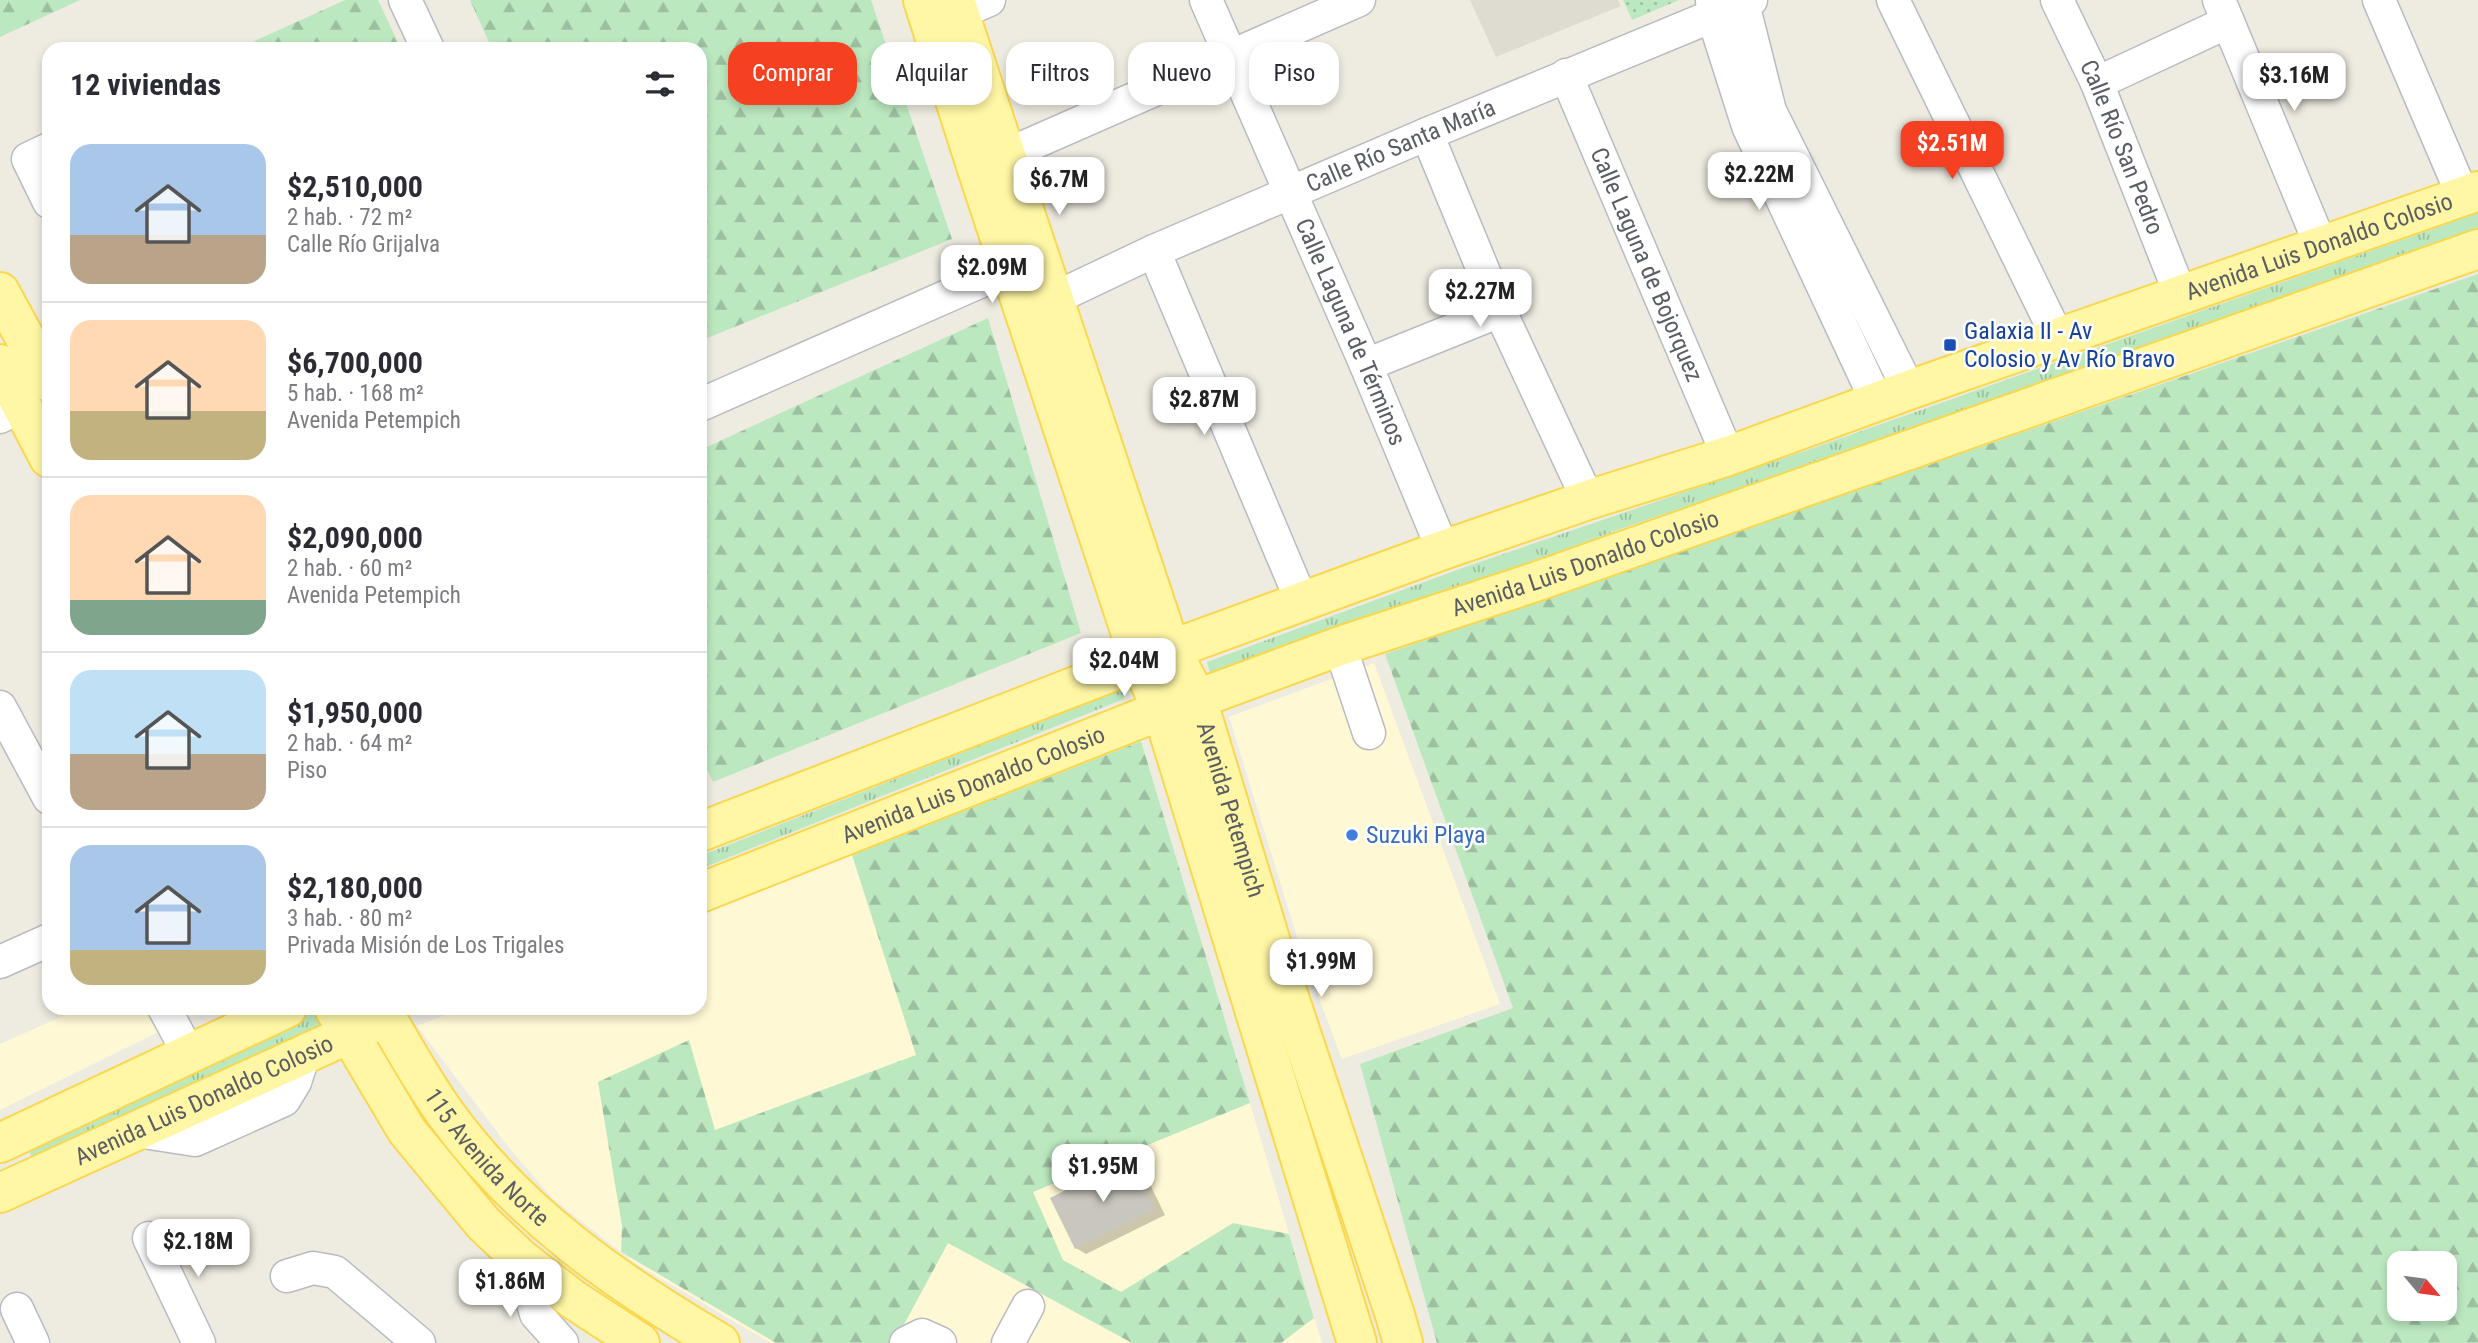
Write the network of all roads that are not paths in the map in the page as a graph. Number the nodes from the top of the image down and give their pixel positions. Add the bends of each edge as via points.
1 (405, 0) edge
2 (923, 0) edge
3 (1206, 0) edge
4 (1359, 0) edge
5 (1893, 0) edge
6 (2057, 0) edge
7 (2379, 0) edge
8 (968, 4) edge
9 (1732, 4) edge
10 (2223, 11) edge
11 (425, 42) edge
12 (1223, 42) edge
13 (1235, 56) edge
14 (1235, 69) edge
15 (1566, 75) junction
16 (2097, 83) junction
17 (1128, 102) edge
18 (1427, 134) junction
19 (42, 152) edge
20 (1006, 155) junction
21 (42, 188) edge
22 (1291, 193) junction
23 (2470, 194) edge
24 (2321, 246) junction
25 (2478, 249) edge
26 (1154, 251) junction
27 (1011, 268) junction
28 (0, 292) edge
29 (2181, 296) junction
30 (1053, 299) junction
31 (1500, 310) junction
32 (2058, 338) junction
33 (0, 364) edge
34 (1366, 365) junction
35 (33, 392) edge
36 (1893, 396) junction
37 (707, 402) edge
38 (42, 429) edge
39 (1728, 456) junction
40 (1588, 500) junction
41 (1443, 550) junction
42 (1302, 602) junction
43 (1340, 646) junction
44 (1156, 656) junction
45 (1180, 705) junction
46 (0, 708) edge
47 (1369, 733) dead end
48 (42, 785) edge
49 (707, 823) edge
50 (707, 889) edge
51 (42, 943) edge
52 (0, 962) edge
53 (168, 1015) edge
54 (272, 1015) edge
55 (372, 1015) edge
56 (394, 1015) edge
57 (342, 1021) edge
58 (189, 1054) junction
59 (0, 1143) edge
60 (5, 1178) edge
61 (149, 1238) dead end
62 (521, 1259) junction
63 (287, 1276) dead end
64 (1028, 1306) dead end
65 (16, 1309) dead end
66 (1399, 1329) edge
67 (1350, 1340) edge
68 (33, 1343) edge
69 (199, 1343) edge
70 (419, 1343) edge
71 (562, 1343) edge
72 (640, 1343) edge
73 (720, 1343) edge
74 (906, 1343) edge
75 (940, 1343) edge
76 (1009, 1343) edge

1 - 11 street
2 - 27 main road, Avenida Petempich
3 - 12 street, Calle Laguna de Términos
4 - 13 street
5 - 32 street
6 - 16 street, Calle Río San Pedro
7 - 23 street
8 - 20 main road, Avenida Petempich
9 - 15 street, Calle Río Santa María
9 - 36 street via 1770,111
10 - 16 street
10 - 24 street
14 - 22 street, Calle Laguna de Términos
15 - 18 street, Calle Río Santa María
15 - 39 street, Calle Laguna de Bojorquez
16 - 29 street, Calle Río San Pedro
17 - 20 street
18 - 22 street, Calle Río Santa María
18 - 31 street
19 - 21 street via 28,159
20 - 30 main road, Avenida Petempich
22 - 26 street, Calle Río Santa María
22 - 34 street, Calle Laguna de Términos
23 - 24 main road, Avenida Luis Donaldo Colosio
24 - 29 main road, Avenida Luis Donaldo Colosio
25 - 43 main road, Avenida Luis Donaldo Colosio via 1535,582
26 - 30 street, Calle Río Santa María
26 - 42 street
27 - 37 street
27 - 44 main road, Avenida Petempich
28 - 35 main road
29 - 32 main road, Avenida Luis Donaldo Colosio
30 - 44 main road, Avenida Petempich
31 - 34 street
31 - 40 street
32 - 36 main road, Avenida Luis Donaldo Colosio
33 - 35 main road
34 - 41 street, Calle Laguna de Términos
35 - 38 main road
36 - 39 main road, Avenida Luis Donaldo Colosio
39 - 40 main road, Avenida Luis Donaldo Colosio
40 - 41 main road, Avenida Luis Donaldo Colosio
41 - 42 main road, Avenida Luis Donaldo Colosio
42 - 44 main road, Avenida Luis Donaldo Colosio
43 - 45 main road, Avenida Luis Donaldo Colosio
43 - 47 street
44 - 45 main road, Avenida Petempich
44 - 49 main road, Avenida Luis Donaldo Colosio
45 - 50 main road, Avenida Luis Donaldo Colosio
45 - 66 main road, Avenida Petempich via 1273,949
45 - 67 main road, Avenida Petempich
46 - 48 street
51 - 52 street
53 - 58 street
54 - 58 main road, Avenida Luis Donaldo Colosio
55 - 57 main road, Avenida Luis Donaldo Colosio
56 - 73 main road, 115 Avenida Norte via 447,1117 518,1198 575,1249
57 - 60 main road, Avenida Luis Donaldo Colosio via 304,1054 137,1131
57 - 62 main road, 115 Avenida Norte via 407,1131 483,1223
58 - 59 main road, Avenida Luis Donaldo Colosio
61 - 69 street
62 - 71 street via 536,1314
62 - 72 main road, 115 Avenida Norte
63 - 70 street via 313,1268 335,1272
64 - 76 street
65 - 68 street
66 - 67 street
74 - 75 street via 922,1335

